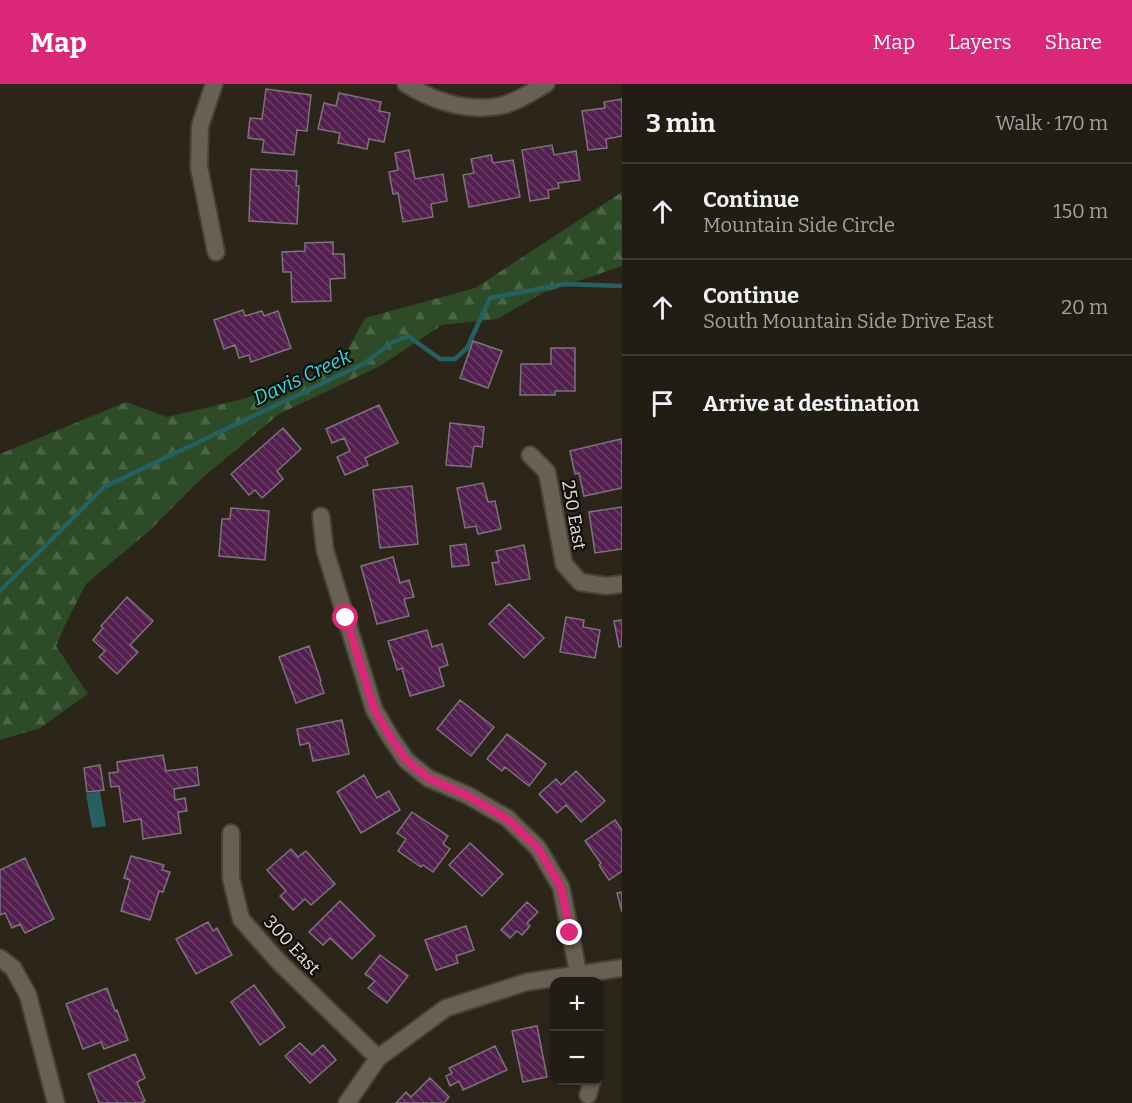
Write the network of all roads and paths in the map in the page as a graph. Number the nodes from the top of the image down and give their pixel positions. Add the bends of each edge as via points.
1 (214, 84) edge
2 (406, 84) edge
3 (546, 84) edge
4 (216, 252) dead end
5 (530, 456) dead end
6 (321, 516) dead end
7 (622, 584) edge
8 (231, 833) dead end
9 (0, 958) edge
10 (622, 968) edge
11 (580, 977) edge
12 (584, 977) edge
13 (550, 980) edge
14 (378, 1058) junction
15 (56, 1103) edge
16 (347, 1103) edge

1 - 4 street via 200,126 200,167
2 - 3 street via 442,102 474,108 501,106
5 - 7 street, 250 East via 547,472 564,564 580,582
6 - 11 street via 325,550 374,709 406,760 428,778 507,819 538,848 561,887
8 - 14 street, 300 East via 231,878 241,920
9 - 15 street via 13,968 28,995
10 - 12 street
13 - 14 street via 527,982 446,1008
14 - 16 street

